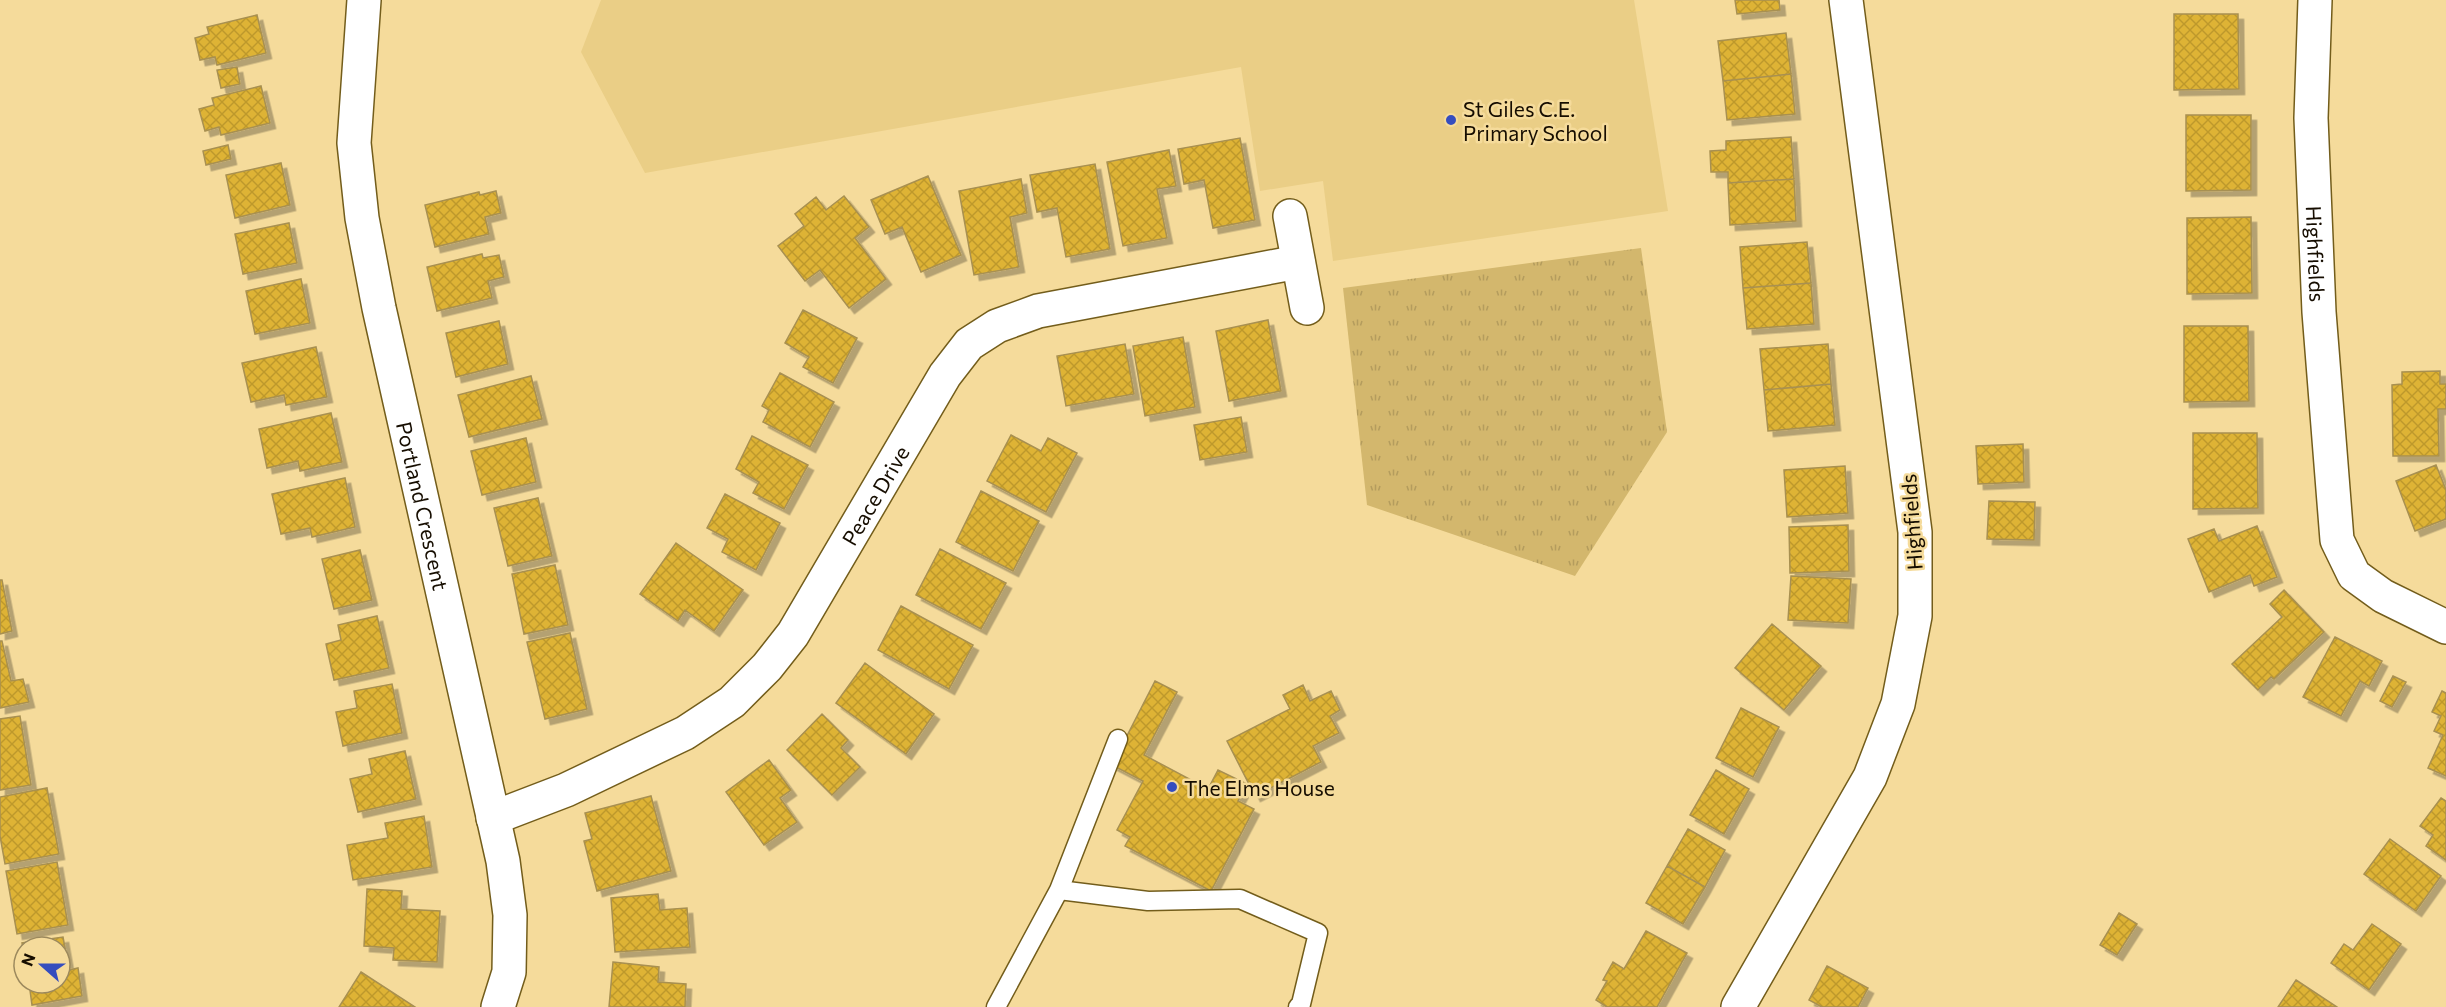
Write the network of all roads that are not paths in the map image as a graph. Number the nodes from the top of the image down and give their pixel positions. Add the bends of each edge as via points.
1 (364, 0) edge
2 (1846, 0) edge
3 (2315, 0) edge
4 (1290, 216) dead end
5 (1298, 262) junction
6 (1307, 308) dead end
7 (2446, 627) edge
8 (1118, 740) dead end
9 (493, 818) junction
10 (1059, 890) junction
11 (498, 1007) edge
12 (996, 1007) edge
13 (1298, 1007) edge
14 (1738, 1007) edge

1 - 9 street, Portland Crescent via 354,142 362,218
2 - 14 street, Highfields via 1913,508 1915,616 1898,704 1870,777
3 - 7 street, Highfields via 2311,118 2319,312 2337,540 2354,576 2383,596
4 - 5 street
5 - 6 street
5 - 9 street, Peace Drive via 1038,310 997,326 969,344 907,436 793,634 732,702 685,733 566,790
8 - 10 lane
9 - 11 street, Portland Crescent via 510,915 509,972
10 - 12 lane
10 - 13 lane via 1148,901 1240,899 1318,933

